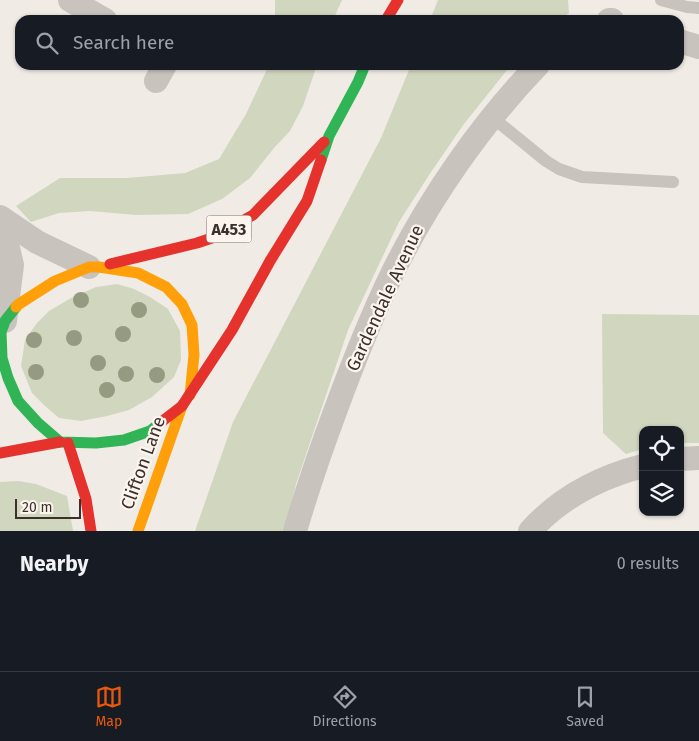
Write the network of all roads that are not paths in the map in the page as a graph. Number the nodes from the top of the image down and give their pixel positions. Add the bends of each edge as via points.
1 (70, 0) edge
2 (398, 0) edge
3 (662, 0) edge
4 (382, 7) dead end
5 (699, 8) edge
6 (96, 15) edge
7 (381, 15) edge
8 (389, 15) edge
9 (684, 42) edge
10 (699, 47) edge
11 (363, 70) edge
12 (533, 70) edge
13 (492, 118) junction
14 (329, 136) junction
15 (673, 182) dead end
16 (0, 218) edge
17 (94, 267) junction
18 (2, 329) edge
19 (190, 395) junction
20 (182, 406) junction
21 (64, 442) junction
22 (0, 454) edge
23 (699, 458) edge
24 (684, 459) edge
25 (639, 467) edge
26 (91, 531) edge
27 (138, 531) edge
28 (296, 531) edge
29 (530, 531) edge

1 - 6 street
2 - 8 main road
3 - 5 lane
4 - 7 main road
9 - 10 street
11 - 14 main road, A453
12 - 13 street, Gardendale Avenue
13 - 15 lane via 559,169 582,177
13 - 28 street, Gardendale Avenue via 425,213 393,272 356,355
14 - 17 main road, A453 via 253,215 212,238
14 - 19 main road, A453 via 307,201
16 - 17 street via 37,242
16 - 18 street via 12,265
17 - 18 main road, A453 via 55,281 36,292 19,304
17 - 19 main road via 138,273 166,287 182,304 192,325 194,355
18 - 21 main road via 2,358 18,401 38,423
19 - 20 main road, A453
20 - 21 main road, A453 via 150,431 124,440
20 - 27 main road, Clifton Lane
21 - 22 main road, A453
21 - 26 main road via 86,499
23 - 24 street
25 - 29 street via 624,470 570,497

